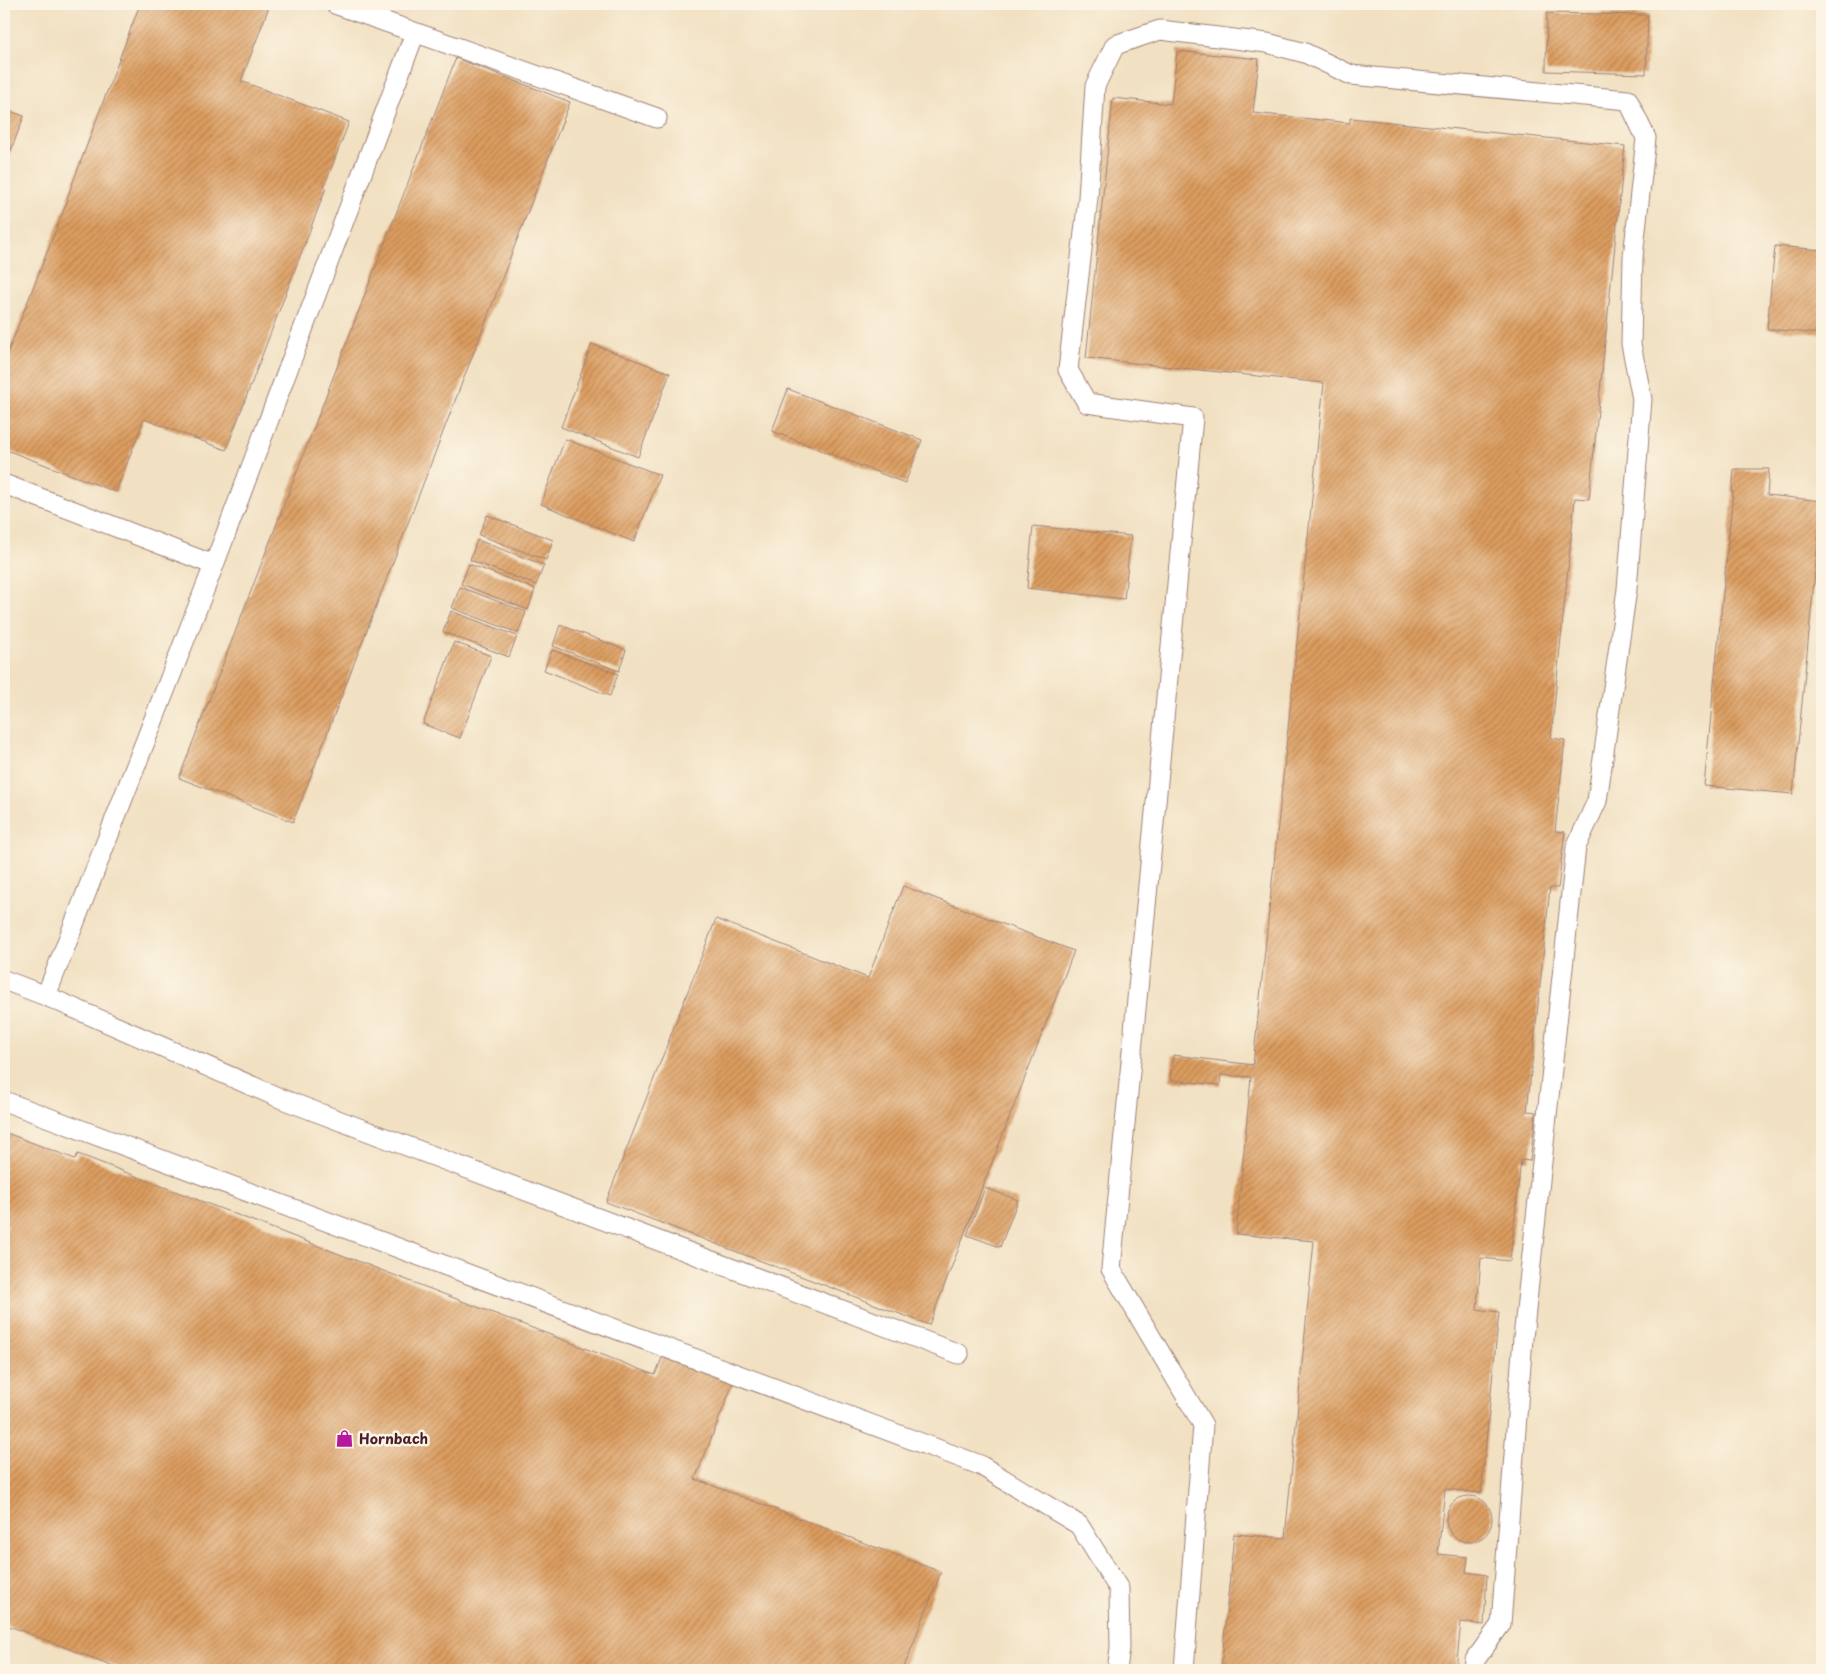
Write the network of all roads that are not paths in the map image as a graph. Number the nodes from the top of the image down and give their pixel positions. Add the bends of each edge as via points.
1 (335, 4) edge
2 (415, 34) junction
3 (657, 118) dead end
4 (4, 484) edge
5 (214, 565) junction
6 (4, 980) edge
7 (46, 996) junction
8 (4, 1101) edge
9 (959, 1354) dead end
10 (1117, 1670) edge
11 (1184, 1670) edge
12 (1474, 1670) edge

1 - 2 lane
2 - 3 lane
2 - 5 lane
4 - 5 lane
5 - 7 lane
6 - 7 lane
7 - 9 lane via 282,1099
8 - 10 lane via 980,1465 1079,1525 1119,1589
11 - 12 lane via 1203,1425 1111,1269 1193,418 1087,403 1068,370 1088,198 1095,86 1115,45 1160,30 1267,42 1305,53 1351,75 1628,100 1646,138 1633,257 1631,344 1642,399 1627,589 1597,801 1576,848 1523,1338 1501,1624 1475,1660

